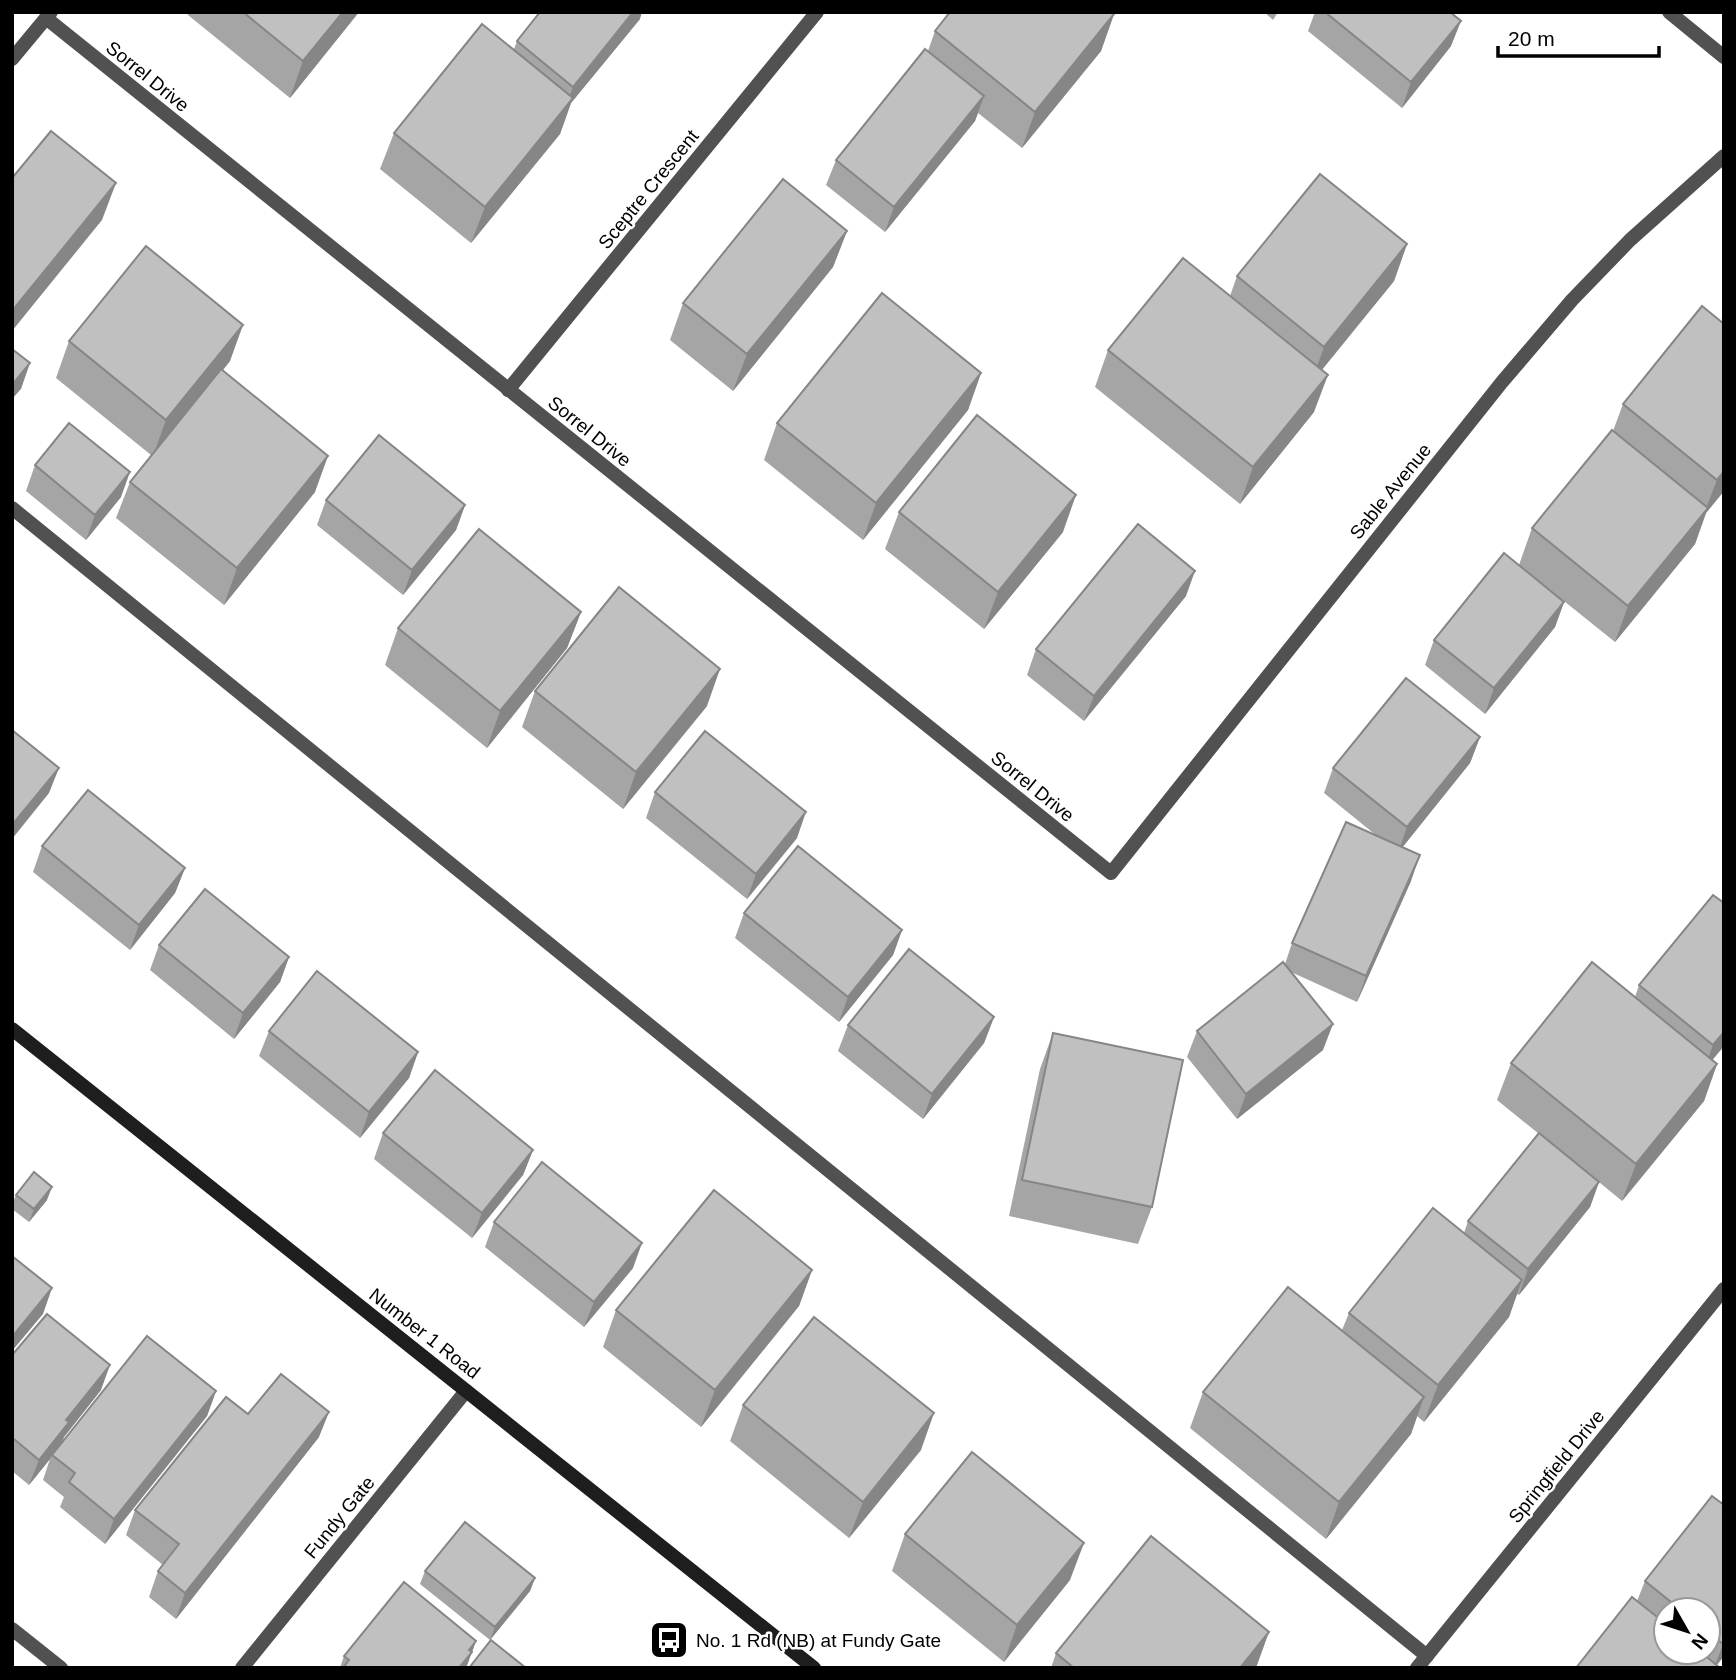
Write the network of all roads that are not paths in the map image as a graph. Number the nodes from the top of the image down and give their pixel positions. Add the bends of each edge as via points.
1 (817, 12) edge
2 (1669, 12) edge
3 (49, 15) edge
4 (1724, 57) edge
5 (12, 59) edge
6 (1724, 156) edge
7 (508, 390) junction
8 (12, 508) edge
9 (1111, 873) joint
10 (12, 1029) edge
11 (1724, 1289) edge
12 (466, 1391) junction
13 (12, 1629) edge
14 (1422, 1662) edge
15 (61, 1668) edge
16 (242, 1668) edge
17 (814, 1668) edge

1 - 7 street, Sceptre Crescent
2 - 4 street
3 - 5 street
3 - 7 street, Sorrel Drive
6 - 9 street, Sable Avenue via 1630,240 1555,320
7 - 9 street, Sorrel Drive
8 - 14 street
10 - 12 main road, Number 1 Road
11 - 14 street, Springfield Drive
12 - 16 street, Fundy Gate
12 - 17 main road, Number 1 Road
13 - 15 street

